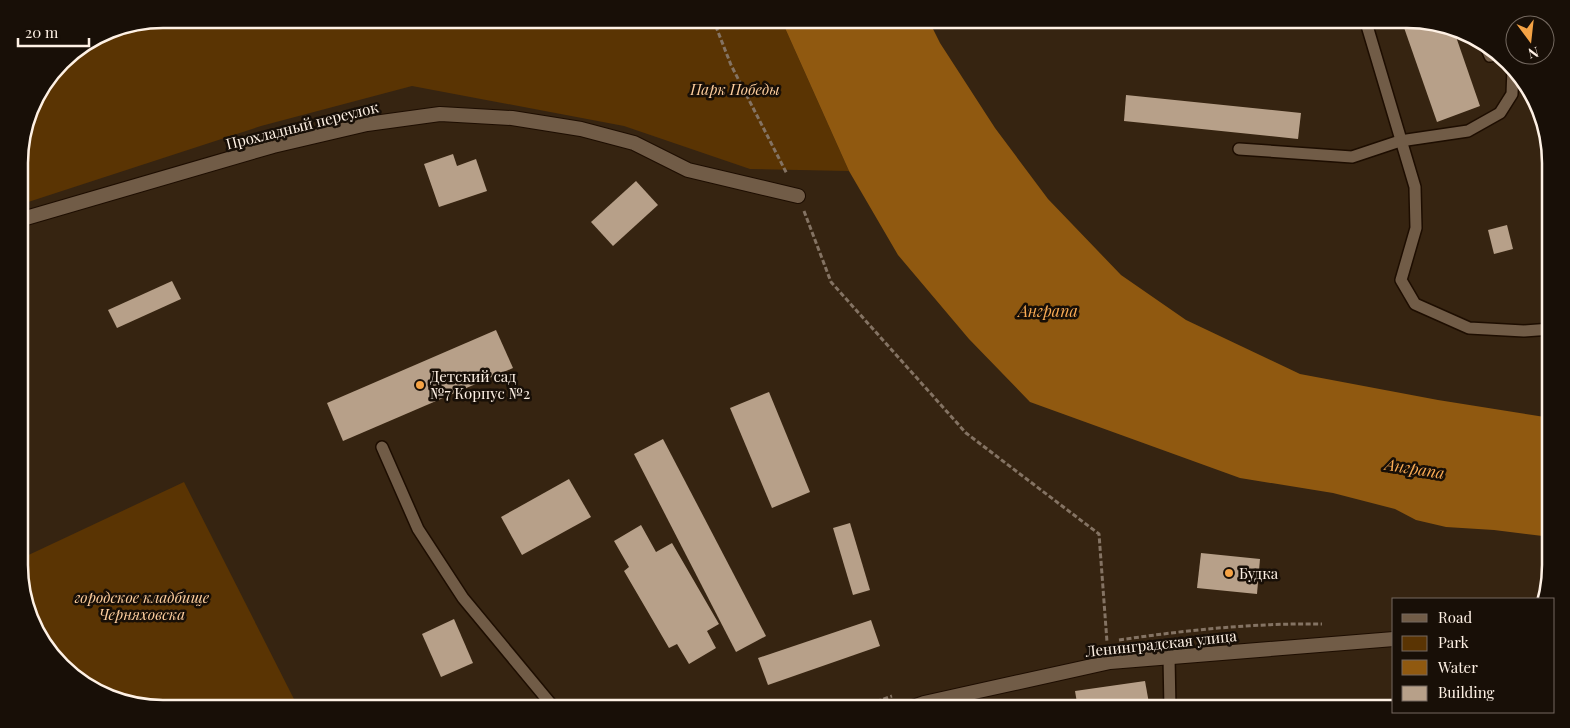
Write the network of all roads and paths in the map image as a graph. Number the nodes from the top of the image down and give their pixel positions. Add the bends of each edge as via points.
1 (716, 28) edge
2 (1368, 28) edge
3 (1512, 77) edge
4 (1400, 141) junction
5 (1239, 149) dead end
6 (798, 196) junction
7 (28, 217) edge
8 (1542, 329) edge
9 (382, 447) dead end
10 (1326, 624) dead end
11 (1392, 639) edge
12 (1169, 657) junction
13 (548, 700) edge
14 (937, 700) edge
15 (1170, 700) edge

1 - 6 path via 730,66
2 - 4 lane
3 - 4 lane via 1512,94 1500,113 1468,131
4 - 5 lane via 1352,157
4 - 8 lane via 1414,187 1416,228 1401,280 1415,304 1469,328
6 - 7 street, Прохладный переулок via 688,170 634,143 582,129 512,118 440,114 367,124 273,146
6 - 10 path via 831,282 966,433 1100,534 1107,642 1190,630 1279,623
9 - 13 lane via 418,529 463,598
11 - 12 street, Ленинградская улица
12 - 14 street, Ленинградская улица via 1101,663
12 - 15 lane

